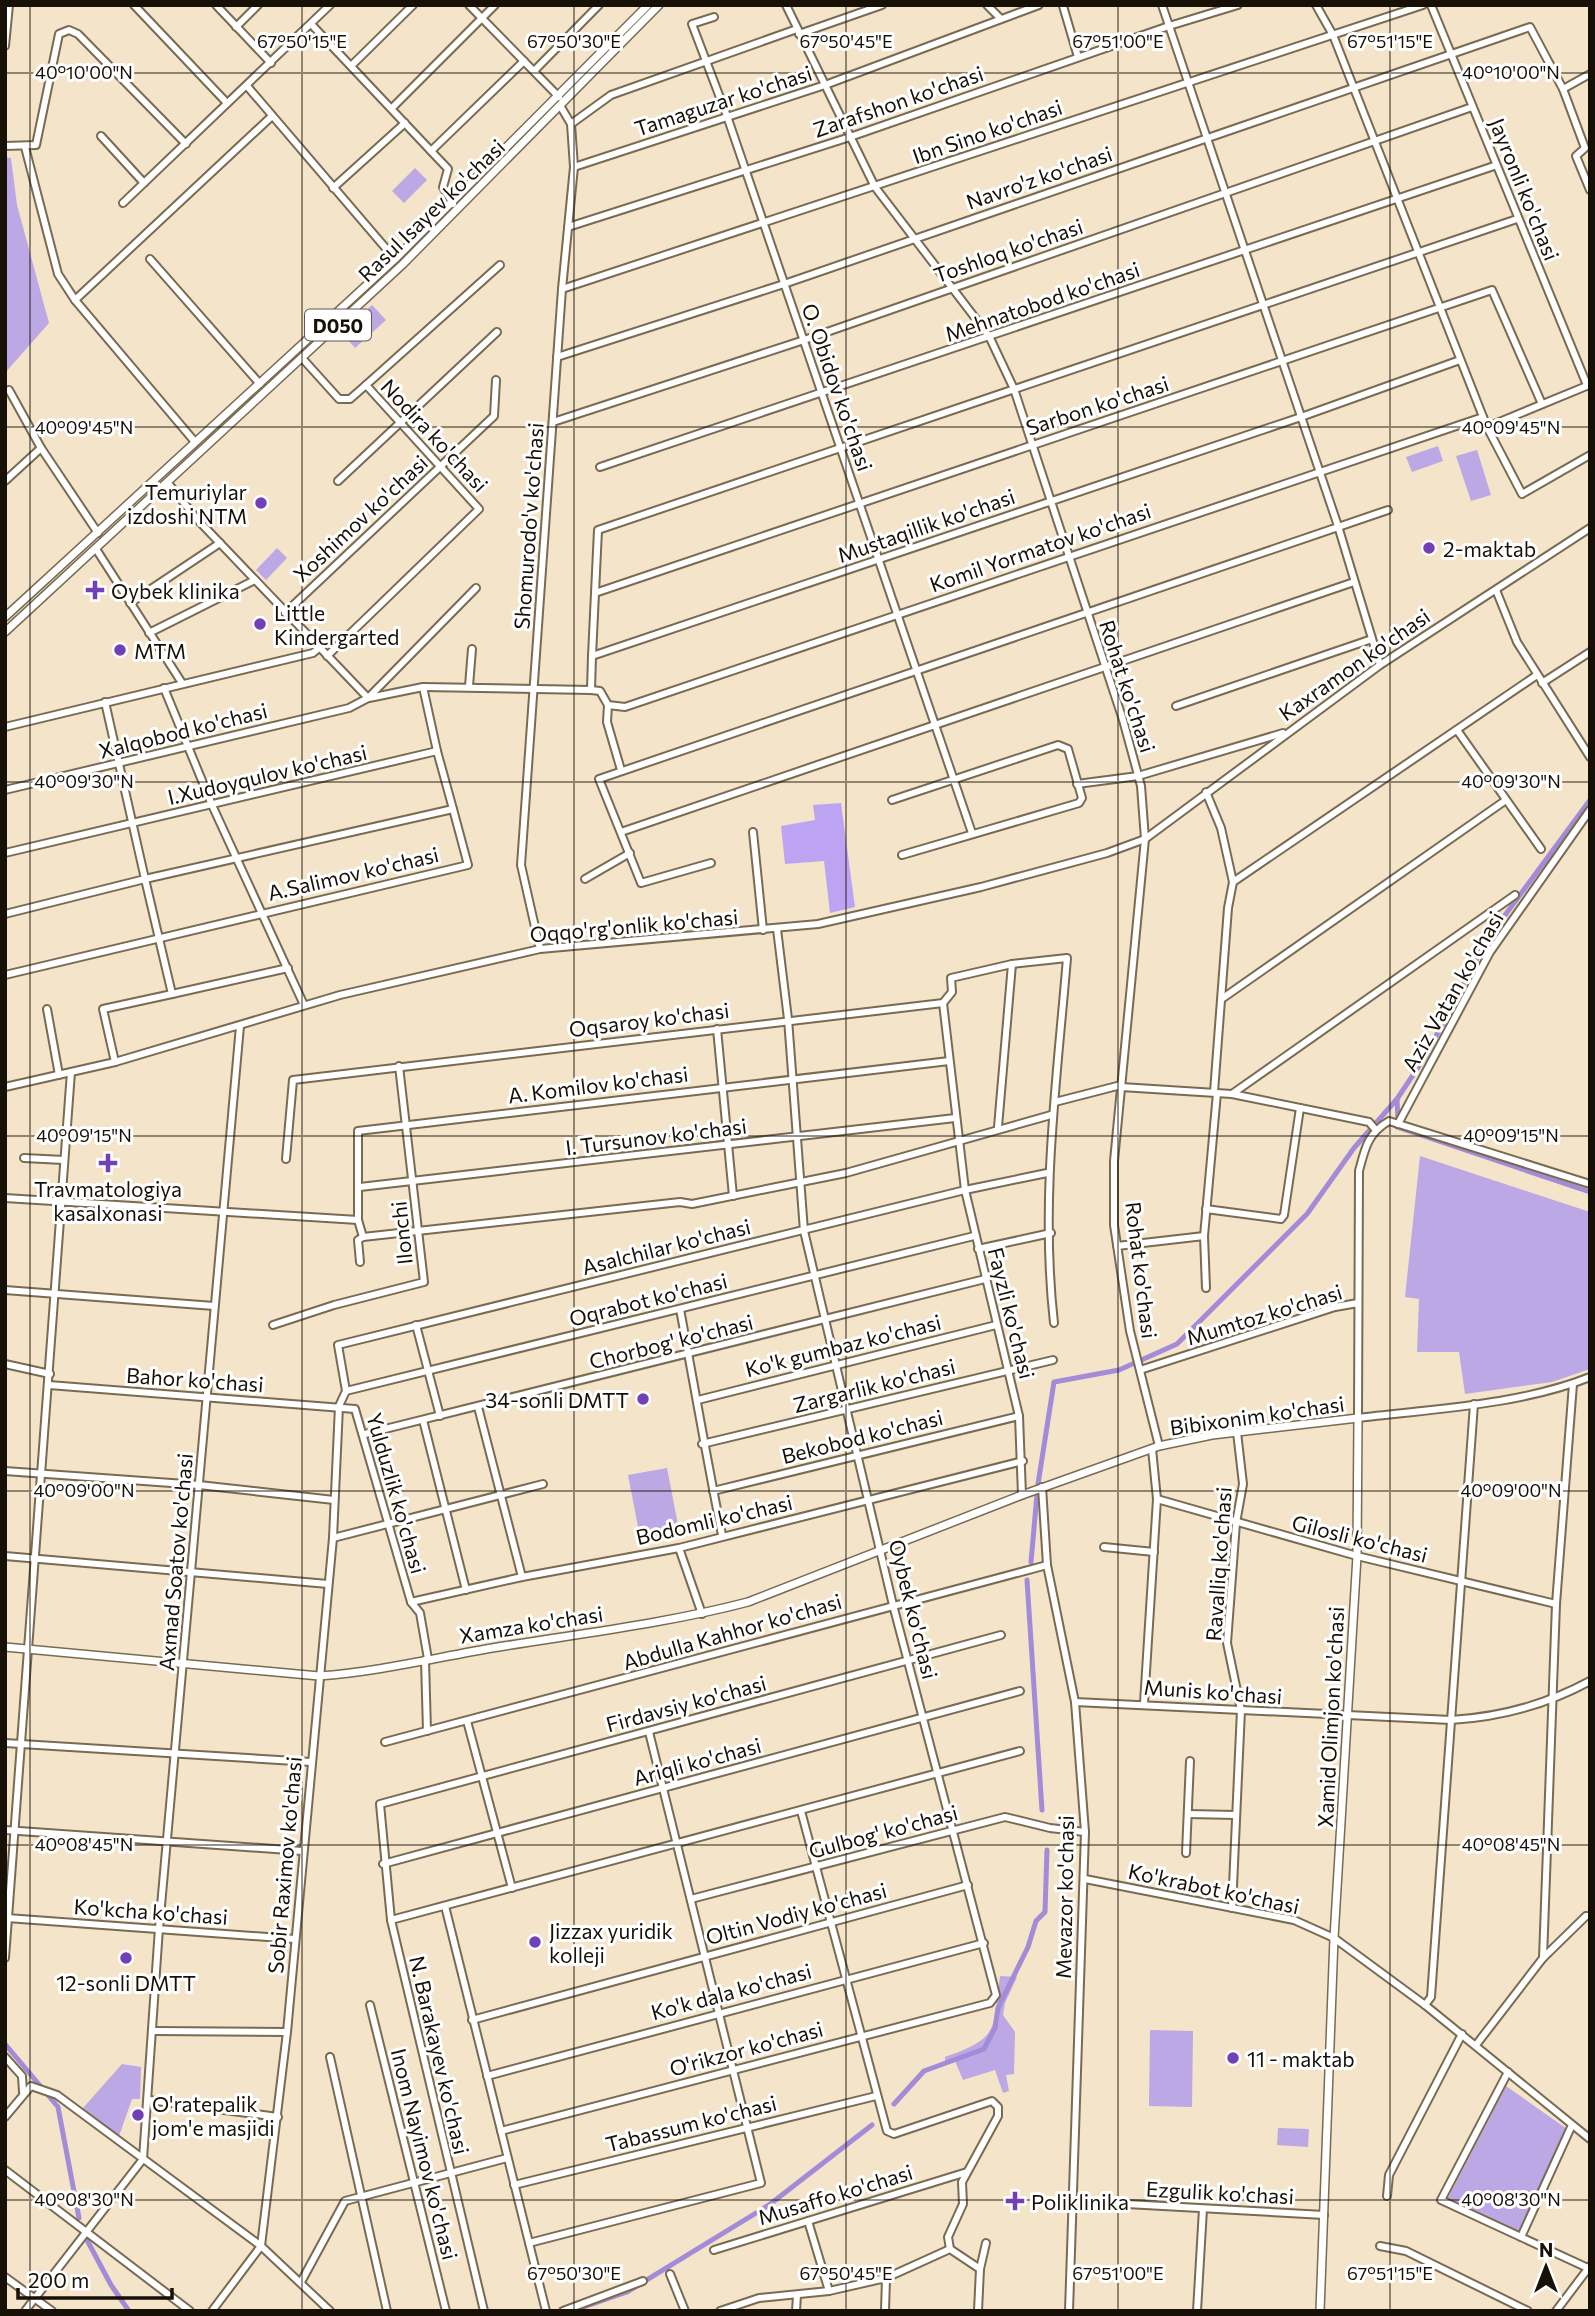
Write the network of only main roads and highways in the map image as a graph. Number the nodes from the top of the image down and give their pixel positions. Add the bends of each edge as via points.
1 (648, 5) edge
2 (659, 5) edge
3 (260, 384) junction
4 (267, 392) junction
5 (5, 617) edge
6 (5, 632) edge
7 (1358, 1418) joint
8 (1042, 1488) joint
9 (5, 1647) edge
10 (1320, 2311) edge

1 - 3 main road, Rasul Isayev ko'chasi / D050 via 453,204
2 - 4 main road, Rasul Isayev ko'chasi / D050 via 561,107
3 - 4 main road
3 - 5 main road, Rasul Isayev ko'chasi / D050
4 - 6 main road, Rasul Isayev ko'chasi / D050
7 - 8 main road, Bibixonim ko'chasi via 1156,1447
7 - 10 main road, Xamid Olimjon ko'chasi via 1357,1556 1334,1938
8 - 9 main road, Xamza ko'chasi via 748,1602 366,1673 319,1676

